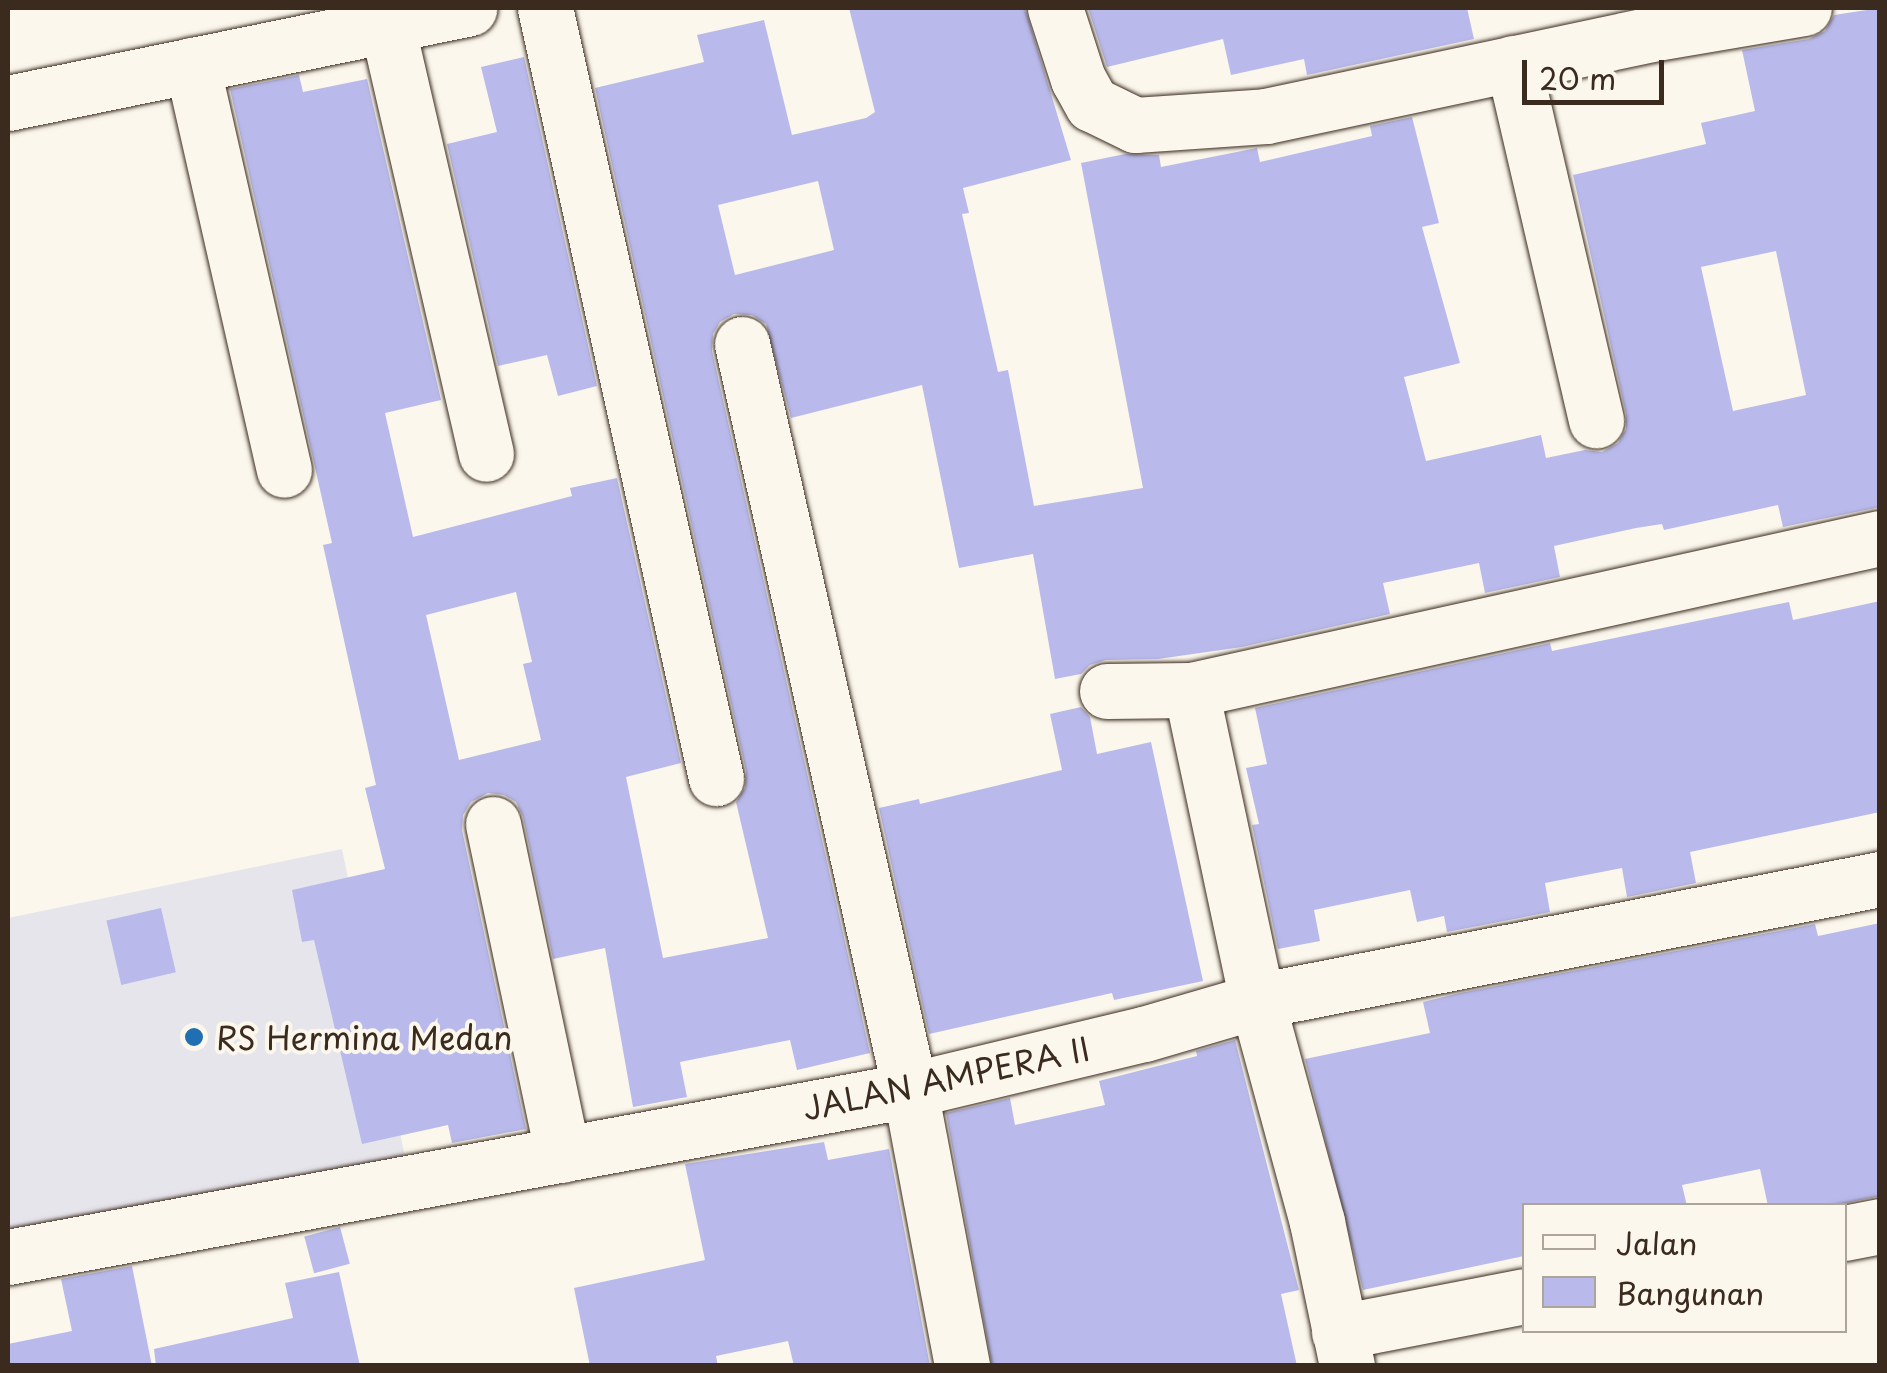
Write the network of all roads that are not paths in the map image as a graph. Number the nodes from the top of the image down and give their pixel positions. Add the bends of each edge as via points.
1 (469, 8) edge
2 (545, 8) edge
3 (1055, 8) edge
4 (1804, 8) edge
5 (1654, 20) edge
6 (388, 25) junction
7 (1513, 63) junction
8 (192, 64) junction
9 (8, 103) edge
10 (742, 344) dead end
11 (1596, 421) dead end
12 (486, 454) dead end
13 (284, 470) dead end
14 (1880, 538) edge
15 (1107, 690) dead end
16 (1191, 690) junction
17 (716, 778) dead end
18 (493, 824) dead end
19 (1880, 878) edge
20 (1257, 1000) junction
21 (910, 1090) junction
22 (563, 1155) junction
23 (1880, 1226) edge
24 (1847, 1232) edge
25 (8, 1257) edge
26 (1522, 1297) edge
27 (1344, 1349) edge
28 (962, 1366) edge

1 - 6 street
2 - 17 street
3 - 7 street via 1092,104 1135,125 1266,116
4 - 5 street
5 - 7 street
6 - 8 street
6 - 12 street
7 - 11 street
8 - 9 street
8 - 13 street
10 - 21 street
14 - 16 street
15 - 16 street
16 - 20 street
18 - 22 street
19 - 20 street, JALAN AMPERA II
20 - 21 street, JALAN AMPERA II
20 - 27 street
21 - 22 street, JALAN AMPERA II
21 - 28 street
22 - 25 street, JALAN AMPERA II
23 - 24 street
26 - 27 street

